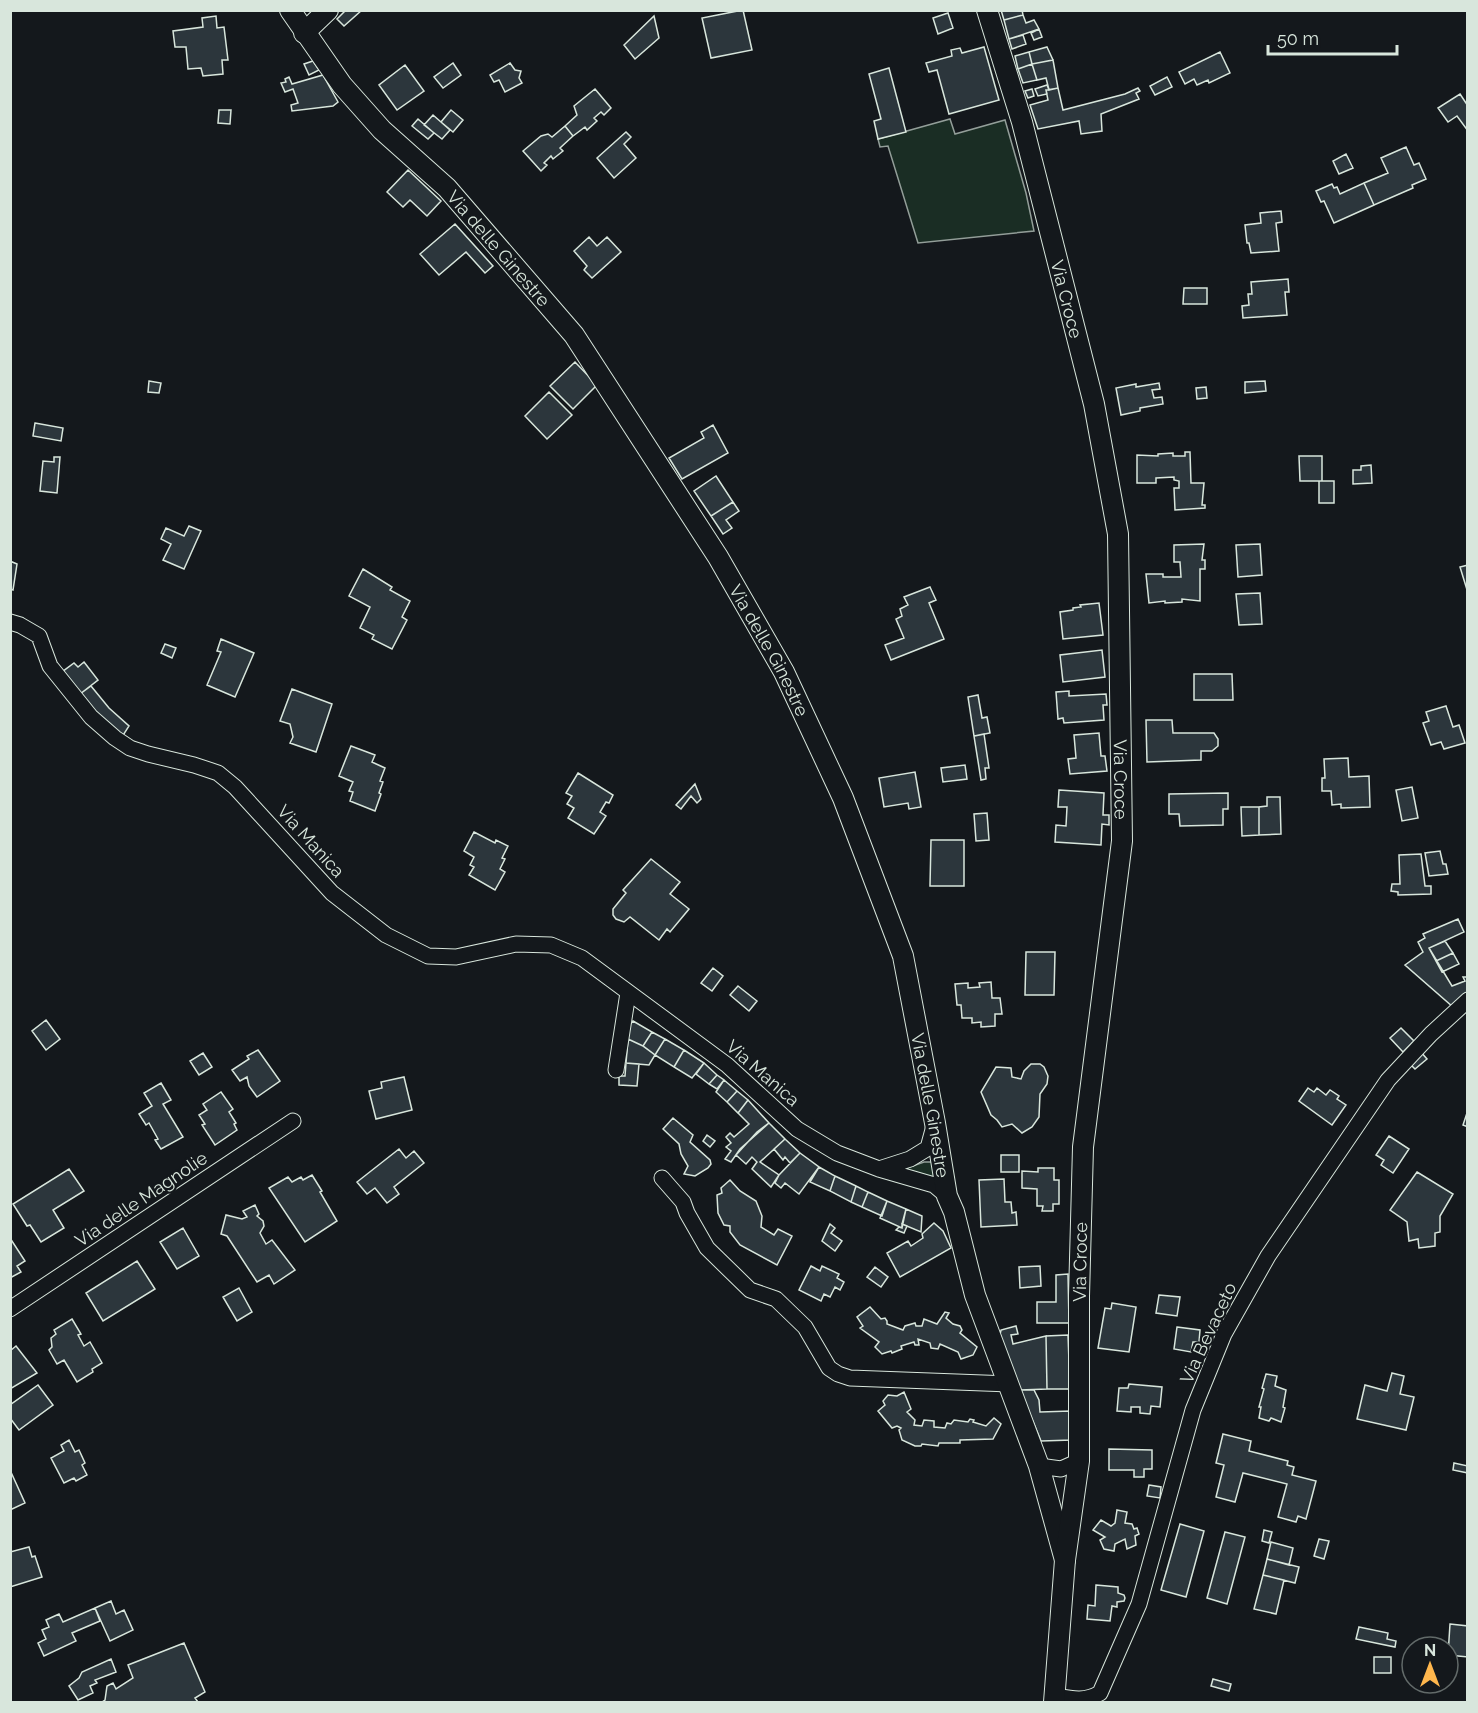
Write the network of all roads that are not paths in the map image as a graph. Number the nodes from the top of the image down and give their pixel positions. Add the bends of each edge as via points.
1 (290, 10) edge
2 (328, 10) edge
3 (987, 10) edge
4 (304, 33) junction
5 (10, 622) edge
6 (628, 993) junction
7 (1467, 1000) edge
8 (616, 1070) dead end
9 (293, 1121) dead end
10 (935, 1123) junction
11 (879, 1169) junction
12 (662, 1178) dead end
13 (947, 1196) junction
14 (10, 1309) edge
15 (1010, 1384) junction
16 (1079, 1461) junction
17 (1039, 1466) junction
18 (1065, 1560) junction
19 (1097, 1698) edge
20 (1055, 1699) edge

1 - 4 street, Via delle Ginestre
2 - 4 street
3 - 16 street, Via Croce via 1022,122 1094,404 1118,534 1122,841 1083,1147
4 - 10 street, Via delle Ginestre via 382,130 447,188 574,335 718,557 784,672 843,798 903,956
5 - 6 street, Via Manica via 39,636 50,666 91,717 116,738 130,748 218,773 332,893 386,935 428,956 456,957 516,944 551,945 582,958
6 - 8 street
6 - 11 street, Via Manica via 727,1065 797,1130 837,1153
7 - 19 street, Via Bevaceto via 1388,1080 1268,1256 1224,1334 1193,1410 1139,1604
9 - 14 street, Via delle Magnolie
10 - 11 street via 928,1148 910,1159
10 - 13 street, Via delle Ginestre
11 - 13 street, Via Manica via 934,1185
12 - 15 street via 683,1202 707,1248 750,1290 776,1299 806,1327 829,1368 838,1374 850,1378
13 - 15 street, Via delle Ginestre via 975,1295
15 - 17 street, Via delle Ginestre
16 - 17 street via 1061,1469
16 - 18 street, Via Croce
17 - 18 street, Via delle Ginestre
18 - 20 street, Via Croce
19 - 20 street, Via Bevaceto

